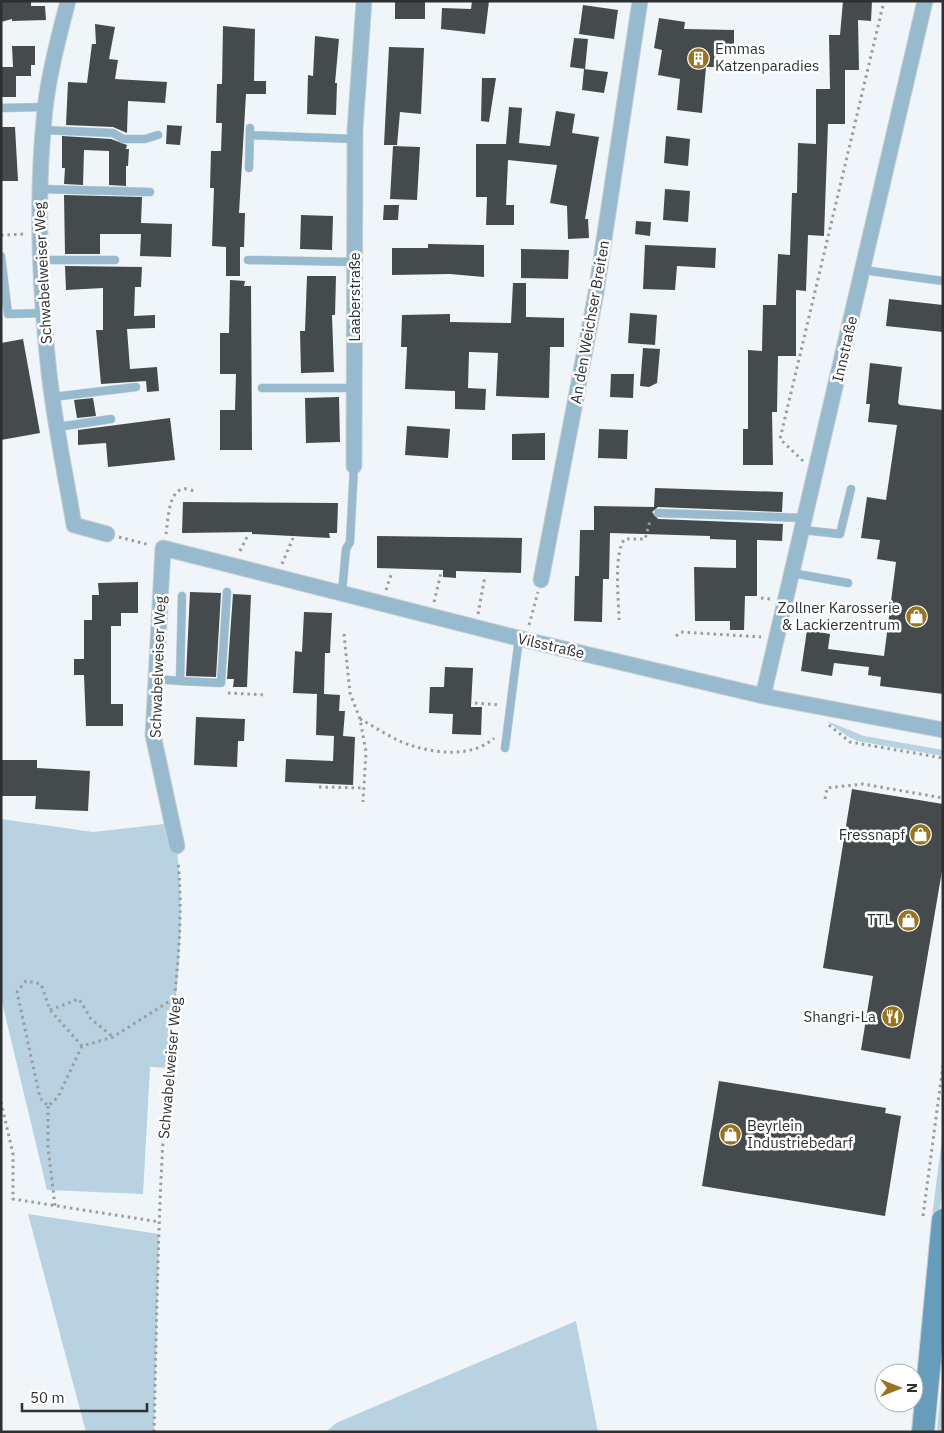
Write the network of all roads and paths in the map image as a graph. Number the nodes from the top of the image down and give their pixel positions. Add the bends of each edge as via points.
1 (68, 1) edge
2 (364, 1) edge
3 (640, 1) edge
4 (884, 1) edge
5 (925, 1) edge
6 (45, 107) junction
7 (1, 108) edge
8 (44, 130) junction
9 (158, 135) dead end
10 (355, 138) junction
11 (248, 168) dead end
12 (40, 189) junction
13 (150, 192) dead end
14 (40, 233) junction
15 (1, 235) edge
16 (1, 256) edge
17 (40, 260) junction
18 (115, 260) dead end
19 (248, 260) dead end
20 (355, 262) junction
21 (863, 270) junction
22 (943, 281) edge
23 (43, 313) junction
24 (136, 387) dead end
25 (262, 388) dead end
26 (355, 388) junction
27 (53, 397) junction
28 (111, 419) dead end
29 (58, 427) junction
30 (354, 466) joint
31 (816, 473) junction
32 (851, 489) dead end
33 (195, 491) dead end
34 (658, 513) dead end
35 (804, 524) junction
36 (648, 527) dead end
37 (107, 534) joint
38 (293, 538) dead end
39 (163, 548) junction
40 (440, 572) dead end
41 (792, 573) junction
42 (277, 576) junction
43 (485, 576) dead end
44 (541, 580) joint
45 (848, 583) dead end
46 (226, 592) dead end
47 (342, 592) junction
48 (182, 596) dead end
49 (430, 615) junction
50 (619, 620) dead end
51 (476, 627) junction
52 (344, 634) dead end
53 (676, 636) dead end
54 (777, 638) junction
55 (522, 639) junction
56 (156, 679) junction
57 (180, 681) junction
58 (221, 684) junction
59 (267, 695) dead end
60 (763, 696) junction
61 (475, 703) dead end
62 (804, 703) junction
63 (510, 705) junction
64 (360, 719) junction
65 (508, 726) junction
66 (943, 730) edge
67 (505, 748) dead end
68 (943, 758) edge
69 (319, 787) dead end
70 (364, 788) junction
71 (943, 798) edge
72 (825, 800) dead end
73 (363, 802) dead end
74 (177, 846) joint
75 (176, 997) junction
76 (50, 1010) junction
77 (113, 1037) junction
78 (82, 1046) junction
79 (1, 1102) edge
80 (48, 1106) junction
81 (55, 1206) junction
82 (943, 1220) edge
83 (160, 1222) junction
84 (154, 1432) edge
85 (923, 1432) edge

1 - 6 street, Schwabelweiser Weg
2 - 10 street, Laaberstraße
3 - 44 street, An den Weichser Breiten via 596,293
4 - 31 path via 780,439
5 - 21 street, Innstraße
6 - 7 lane
6 - 8 street, Schwabelweiser Weg
8 - 9 lane via 113,133 124,139
8 - 12 street, Schwabelweiser Weg
10 - 11 lane via 250,132
10 - 20 street, Laaberstraße
12 - 13 lane
12 - 14 street, Schwabelweiser Weg
14 - 15 path
14 - 17 street, Schwabelweiser Weg
16 - 23 lane via 8,314
17 - 18 lane
17 - 23 street, Schwabelweiser Weg
19 - 20 lane
20 - 26 street, Laaberstraße
21 - 22 lane
21 - 31 street, Innstraße
23 - 27 street, Schwabelweiser Weg
24 - 27 lane
25 - 26 lane
26 - 30 street, Laaberstraße
27 - 29 street, Schwabelweiser Weg
28 - 29 lane
29 - 37 street, Schwabelweiser Weg via 74,525
30 - 47 lane, Laaberstraße via 350,542 346,549
31 - 35 street, Innstraße
32 - 35 lane via 840,534
33 - 39 path via 183,488 175,492
34 - 35 lane
35 - 41 street, Innstraße
36 - 50 path via 645,539 625,539 622,542 618,560
37 - 39 path
38 - 42 path
39 - 42 street, Vilsstraße
39 - 56 street, Schwabelweiser Weg
40 - 49 path
41 - 45 lane
41 - 54 street, Innstraße
42 - 47 street, Vilsstraße
43 - 51 path
44 - 55 path
46 - 58 lane
47 - 49 street, Vilsstraße
48 - 57 lane
49 - 51 street, Vilsstraße
51 - 55 street, Vilsstraße
52 - 64 path via 350,693
53 - 54 path via 681,632
54 - 60 street, Innstraße
55 - 60 street, Vilsstraße
55 - 63 lane
56 - 57 lane
56 - 74 street, Schwabelweiser Weg via 153,735
57 - 58 lane
58 - 59 path via 221,692
60 - 62 street, Vilsstraße
61 - 63 path
62 - 66 street, Vilsstraße
62 - 68 path via 850,742
63 - 65 lane
64 - 65 path via 412,746 469,752 484,747
64 - 70 path via 366,752
65 - 67 lane
69 - 70 path
70 - 73 path
71 - 72 path via 863,784 827,788
74 - 75 path, Schwabelweiser Weg via 182,904
75 - 77 path
75 - 83 path, Schwabelweiser Weg via 168,1068
76 - 77 path via 79,999 91,1019
76 - 78 path
76 - 80 path via 42,984 26,981 17,992 40,1098
77 - 78 path
78 - 80 path via 58,1097
79 - 81 path via 13,1154 13,1199
80 - 81 path via 48,1147
81 - 83 path
82 - 85 main road
83 - 84 path, Schwabelweiser Weg

